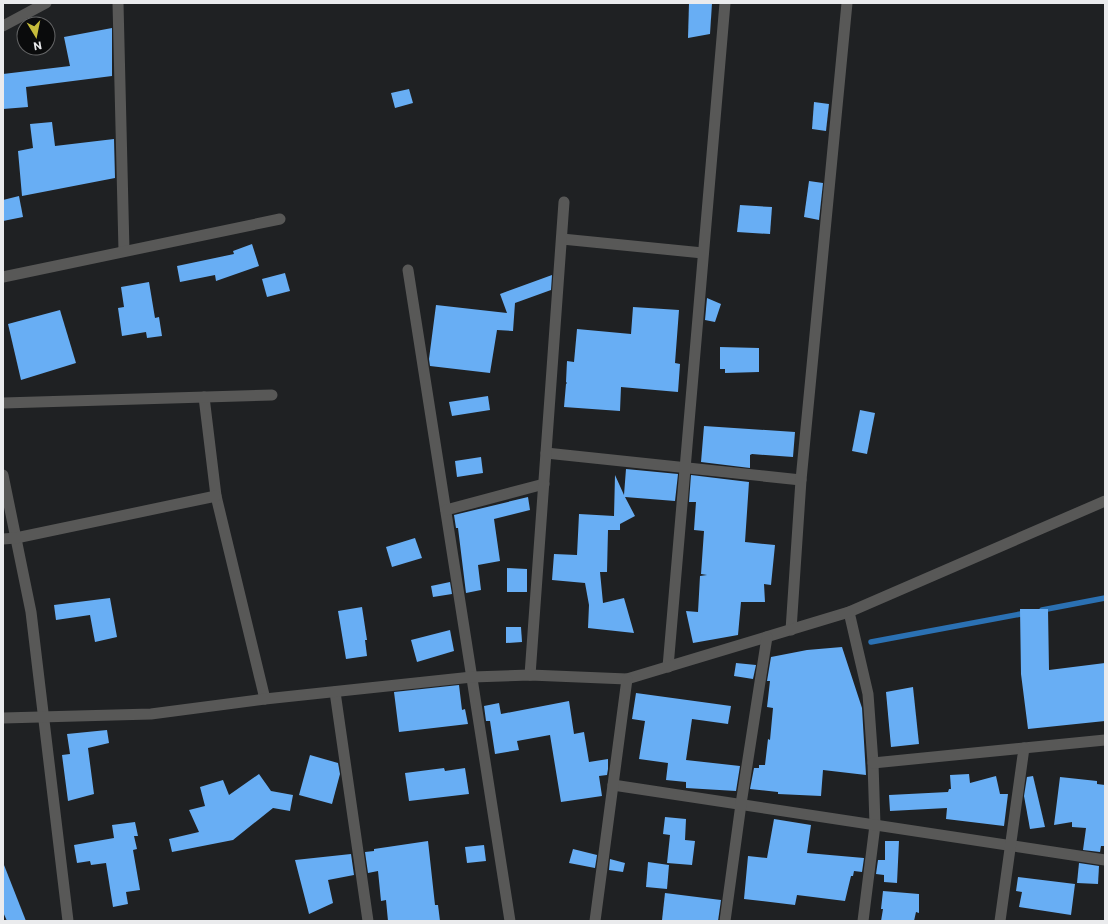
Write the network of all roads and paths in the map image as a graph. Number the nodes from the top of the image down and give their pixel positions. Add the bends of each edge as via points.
1 (46, 3) edge
2 (118, 3) edge
3 (725, 3) edge
4 (847, 3) edge
5 (3, 26) edge
6 (564, 202) dead end
7 (280, 219) dead end
8 (562, 239) junction
9 (124, 251) junction
10 (703, 253) junction
11 (408, 270) dead end
12 (3, 277) edge
13 (272, 395) dead end
14 (204, 397) junction
15 (4, 400) edge
16 (546, 453) junction
17 (684, 468) junction
18 (3, 476) edge
19 (801, 480) junction
20 (544, 484) junction
21 (216, 496) junction
22 (1105, 501) edge
23 (446, 510) junction
24 (16, 538) junction
25 (3, 539) edge
26 (849, 612) junction
27 (791, 630) junction
28 (767, 637) junction
29 (668, 667) junction
30 (530, 675) junction
31 (472, 677) junction
32 (627, 679) junction
33 (335, 692) junction
34 (266, 699) junction
35 (45, 717) junction
36 (3, 718) edge
37 (1105, 740) edge
38 (1024, 748) junction
39 (873, 763) junction
40 (613, 785) junction
41 (741, 804) junction
42 (875, 825) junction
43 (1010, 845) junction
44 (1105, 860) edge
45 (68, 921) edge
46 (368, 921) edge
47 (510, 921) edge
48 (595, 921) edge
49 (726, 921) edge
50 (863, 921) edge
51 (1000, 921) edge

1 - 5 street
2 - 9 street
3 - 10 street
4 - 19 street
6 - 8 street
7 - 9 street
8 - 10 street
8 - 16 street
9 - 12 street
10 - 17 street
11 - 23 street
13 - 14 street
14 - 15 street
14 - 21 street
16 - 17 street
16 - 20 street
17 - 19 street
17 - 29 street
18 - 24 street
19 - 27 street
20 - 23 street
20 - 30 street
21 - 24 street
21 - 34 street
22 - 26 street
23 - 31 street
24 - 25 street
24 - 35 street via 31,612
26 - 27 street
26 - 39 street via 868,694
27 - 28 street
28 - 29 street
28 - 41 street
29 - 32 street
30 - 31 street
30 - 32 street
31 - 33 street
31 - 47 street
32 - 40 street
33 - 34 street
33 - 46 street
34 - 35 street via 151,714
35 - 36 street
35 - 45 street
37 - 38 street
38 - 39 street
38 - 43 street
39 - 42 street
40 - 41 street
40 - 48 street
41 - 42 street
41 - 49 street
42 - 43 street
42 - 50 street
43 - 44 street
43 - 51 street

